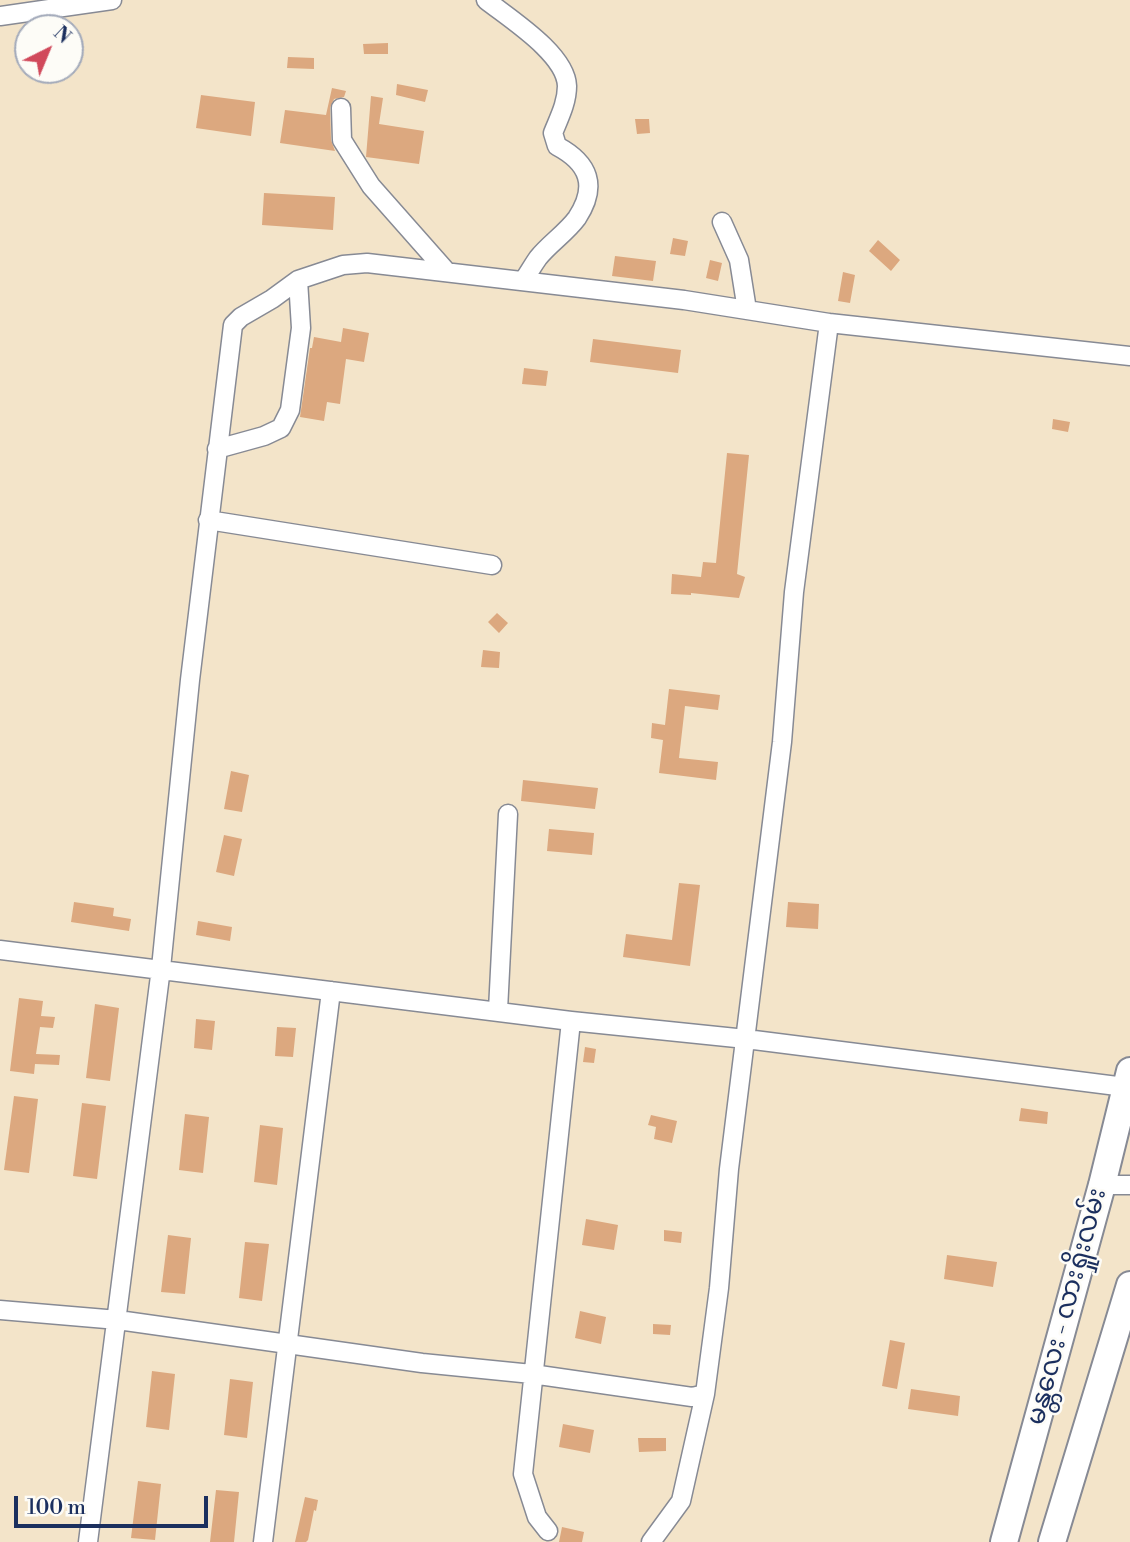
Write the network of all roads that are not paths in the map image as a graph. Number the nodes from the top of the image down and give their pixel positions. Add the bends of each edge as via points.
1 (112, 0) edge
2 (486, 0) edge
3 (0, 16) edge
4 (341, 108) dead end
5 (722, 222) dead end
6 (447, 272) junction
7 (299, 280) junction
8 (523, 281) junction
9 (747, 310) junction
10 (828, 323) junction
11 (1130, 356) edge
12 (217, 449) junction
13 (208, 520) junction
14 (492, 565) dead end
15 (508, 814) dead end
16 (0, 950) edge
17 (161, 968) junction
18 (331, 990) junction
19 (498, 1010) junction
20 (571, 1021) junction
21 (746, 1039) junction
22 (1128, 1079) edge
23 (1102, 1185) junction
24 (1130, 1185) edge
25 (1130, 1285) edge
26 (0, 1310) edge
27 (118, 1320) junction
28 (287, 1345) junction
29 (532, 1374) junction
30 (705, 1394) junction
31 (548, 1531) dead end
32 (88, 1542) edge
33 (263, 1542) edge
34 (651, 1542) edge
35 (1004, 1542) edge
36 (1052, 1542) edge

1 - 3 street
2 - 8 street via 531,34 560,65 567,84 564,108 553,133 557,146 583,164 589,184 577,217
4 - 6 street via 342,140 371,186
5 - 9 street via 739,260
6 - 7 street via 367,263 342,265
6 - 8 street
7 - 12 street via 233,325
7 - 12 street via 302,328 290,410 281,428
8 - 9 street
9 - 10 street
10 - 11 street
10 - 21 street
12 - 13 street
13 - 14 street
13 - 17 street
15 - 19 street
16 - 17 street
17 - 18 street
17 - 27 street
18 - 19 street
18 - 28 street
19 - 20 street
20 - 21 street
20 - 29 street
21 - 22 street
21 - 30 street
22 - 23 highway, မန္တလေး - လားရှိုးလမ်း
23 - 24 street
23 - 35 highway, မန္တလေး - လားရှိုးလမ်း
25 - 36 highway, မန္တလေး - လားရှိုးလမ်း
26 - 27 street
27 - 28 street
27 - 32 street
28 - 29 street
28 - 33 street
29 - 30 street via 692,1397
29 - 31 street via 523,1474 537,1517
30 - 34 street via 681,1501

